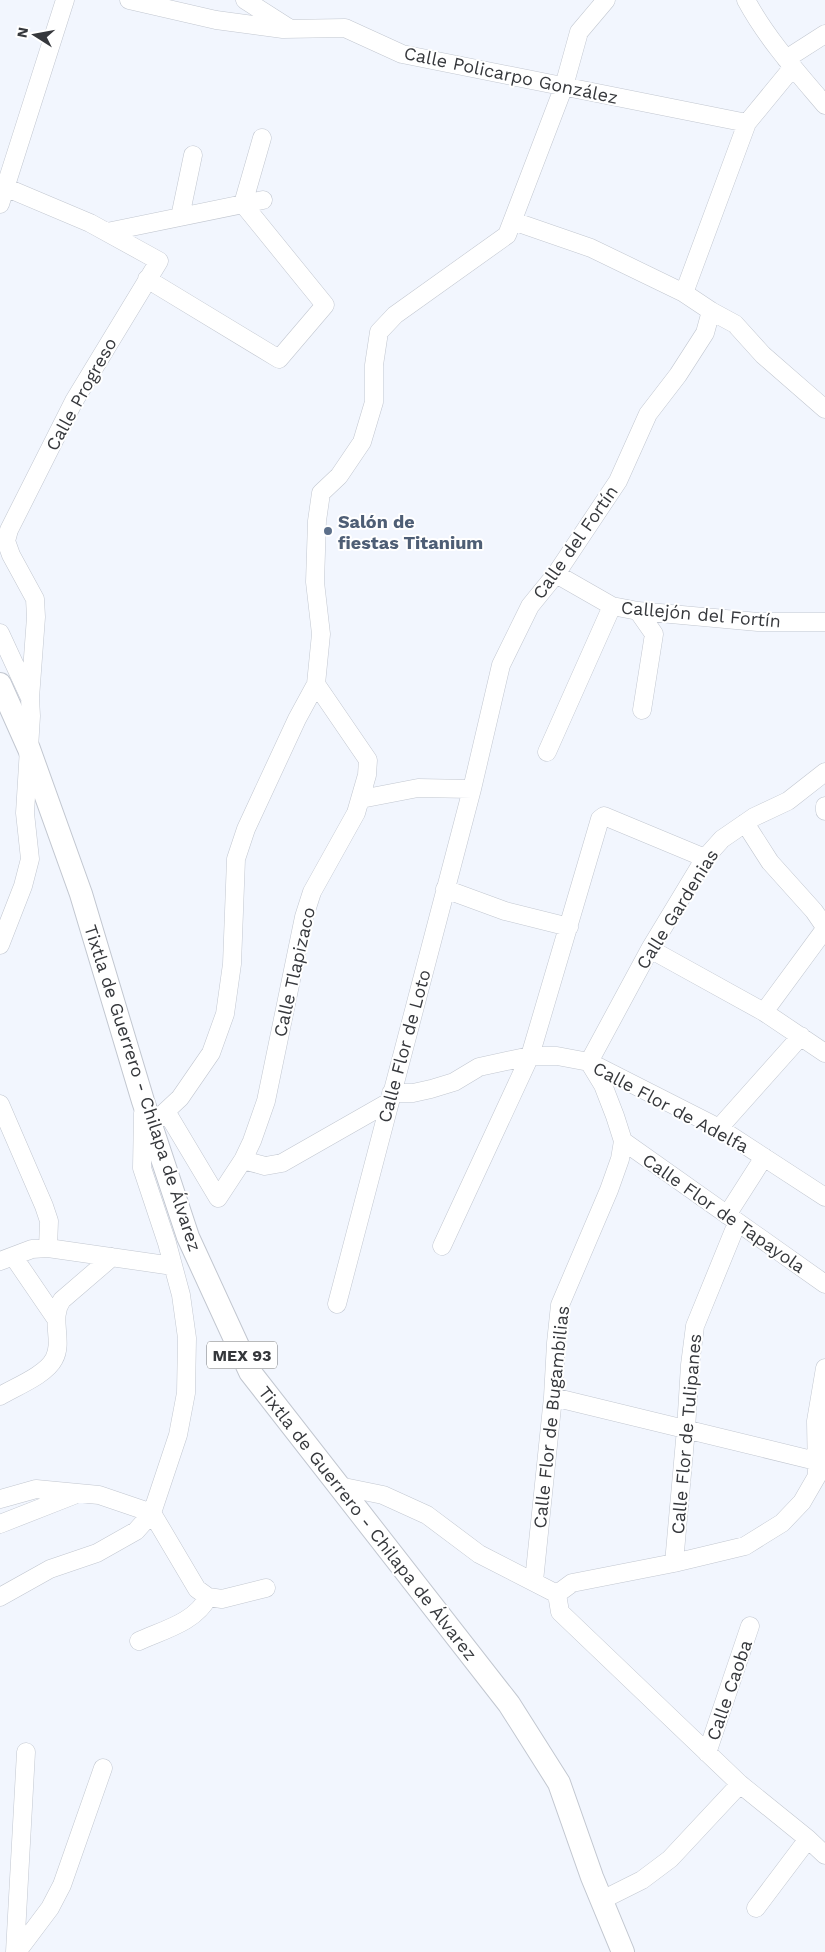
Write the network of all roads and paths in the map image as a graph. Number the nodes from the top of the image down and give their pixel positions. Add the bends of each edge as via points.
1 (65, 0) edge
2 (129, 0) edge
3 (245, 0) edge
4 (606, 0) edge
5 (753, 4) edge
6 (291, 29) junction
7 (825, 34) edge
8 (790, 63) junction
9 (564, 86) junction
10 (825, 105) edge
11 (747, 123) junction
12 (262, 138) dead end
13 (193, 155) dead end
14 (3, 186) edge
15 (263, 200) dead end
16 (0, 204) edge
17 (243, 204) junction
18 (180, 217) junction
19 (513, 221) junction
20 (106, 232) junction
21 (147, 279) junction
22 (684, 292) junction
23 (711, 311) junction
24 (825, 409) edge
25 (556, 574) junction
26 (612, 606) junction
27 (638, 611) junction
28 (825, 622) edge
29 (0, 633) edge
30 (0, 684) edge
31 (316, 684) junction
32 (30, 698) junction
33 (642, 710) dead end
34 (29, 749) junction
35 (547, 752) dead end
36 (825, 772) edge
37 (472, 788) junction
38 (361, 798) junction
39 (825, 806) edge
40 (825, 810) edge
41 (745, 823) junction
42 (705, 858) junction
43 (445, 889) junction
44 (569, 927) junction
45 (825, 928) edge
46 (0, 945) edge
47 (650, 949) junction
48 (764, 1012) junction
49 (801, 1036) junction
50 (825, 1053) edge
51 (530, 1056) junction
52 (589, 1062) junction
53 (390, 1098) junction
54 (143, 1101) junction
55 (0, 1104) edge
56 (159, 1118) junction
57 (719, 1128) junction
58 (623, 1141) junction
59 (764, 1157) junction
60 (243, 1160) junction
61 (825, 1197) edge
62 (732, 1219) junction
63 (178, 1240) junction
64 (442, 1246) dead end
65 (48, 1248) junction
66 (112, 1257) junction
67 (7, 1259) edge
68 (173, 1266) junction
69 (825, 1284) edge
70 (337, 1304) dead end
71 (56, 1319) junction
72 (825, 1368) edge
73 (0, 1396) edge
74 (553, 1396) junction
75 (686, 1429) junction
76 (819, 1472) edge
77 (339, 1486) junction
78 (78, 1493) junction
79 (0, 1499) edge
80 (152, 1513) junction
81 (0, 1524) edge
82 (674, 1564) junction
83 (534, 1581) junction
84 (266, 1588) dead end
85 (557, 1594) junction
86 (208, 1597) junction
87 (0, 1598) edge
88 (750, 1626) dead end
89 (139, 1641) dead end
90 (26, 1752) dead end
91 (707, 1753) junction
92 (103, 1768) dead end
93 (740, 1784) junction
94 (808, 1839) junction
95 (825, 1855) edge
96 (602, 1900) junction
97 (756, 1908) dead end
98 (16, 1952) edge
99 (623, 1952) edge

1 - 14 street
2 - 6 street, Calle Policarpo González via 216,20
3 - 6 street
4 - 9 street via 579,32
5 - 8 street
6 - 9 street, Calle Policarpo González via 345,28 402,54
7 - 8 street
8 - 10 street
8 - 11 street
9 - 11 street, Calle Policarpo González
9 - 19 street
11 - 22 street
12 - 17 street
13 - 18 street
14 - 16 street
14 - 20 street
15 - 17 street
17 - 18 street
17 - 21 street via 325,305 279,359
18 - 20 street
19 - 22 street via 590,248
19 - 31 street via 507,235 395,315 379,332 374,365 374,402 362,442 322,494 317,521 315,582 321,634
20 - 21 street, Calle Progreso via 159,261
21 - 32 street, Calle Progreso via 74,401 9,530 6,541 11,555 35,599
22 - 23 street
23 - 24 street via 735,324 763,355
23 - 25 street, Calle del Fortín via 705,333 648,414 618,481
25 - 26 street, Callejón del Fortín
25 - 37 street, Calle del Fortín via 530,606 501,665
26 - 27 street, Callejón del Fortín
26 - 35 street
27 - 28 street, Callejón del Fortín via 758,622
27 - 33 street via 654,634
29 - 32 street
30 - 34 main road, Tixtla de Guerrero - Chilapa de Álvarez / MEX 93
31 - 38 street, Calle Tlapizaco via 368,760
31 - 56 street via 246,829 236,859 232,964 225,1014 211,1053 180,1098
32 - 34 street
34 - 46 street via 25,813 30,859
34 - 54 main road, Tixtla de Guerrero - Chilapa de Álvarez / MEX 93 via 81,894
36 - 41 street, Calle Gardenias via 788,801
37 - 38 street via 418,788
37 - 43 street, Calle Flor de Loto
38 - 60 street, Calle Tlapizaco via 312,892 266,1101
39 - 40 street
41 - 42 street, Calle Gardenias via 722,839
41 - 45 street via 770,862
42 - 44 street via 604,816 600,819
42 - 47 street, Calle Gardenias
43 - 44 street via 505,911
43 - 53 street, Calle Flor de Loto
44 - 51 street
45 - 48 street
47 - 48 street
47 - 52 street, Calle Gardenias
48 - 49 street
49 - 50 street
49 - 57 street
51 - 52 street, Calle Flor de Adelfa via 557,1056
51 - 53 street, Calle Flor de Adelfa via 479,1067 454,1082
51 - 64 street
52 - 57 street, Calle Flor de Adelfa
52 - 58 street, Calle Flor de Bugambilias via 603,1085
53 - 60 street, Calle Flor de Adelfa via 282,1163 265,1166
53 - 70 street, Calle Flor de Loto
54 - 56 main road, Tixtla de Guerrero - Chilapa de Álvarez / MEX 93
54 - 63 street via 142,1168
55 - 65 street via 49,1221
56 - 60 street, Calle Tlapizaco via 218,1198
56 - 63 main road, Tixtla de Guerrero - Chilapa de Álvarez / MEX 93
57 - 59 street, Calle Flor de Adelfa
58 - 62 street, Calle Flor de Tapayola
58 - 74 street, Calle Flor de Bugambilias via 609,1190 560,1305
59 - 61 street, Calle Flor de Adelfa
59 - 62 street, Calle Flor de Tulipanes
62 - 69 street, Calle Flor de Tapayola
62 - 75 street, Calle Flor de Tulipanes via 695,1326
63 - 68 street
63 - 77 main road, Tixtla de Guerrero - Chilapa de Álvarez / MEX 93 via 250,1372
65 - 66 street
65 - 67 street via 32,1249
66 - 68 street
66 - 71 street via 62,1300 57,1307
67 - 71 street
68 - 80 street via 187,1338 186,1393 178,1435
71 - 73 street via 55,1359 44,1371
72 - 76 street via 816,1421
74 - 75 street
74 - 83 street, Calle Flor de Bugambilias
75 - 76 street
75 - 82 street, Calle Flor de Tulipanes
76 - 82 street via 802,1502 782,1522 745,1546
77 - 83 street via 383,1495 427,1515 479,1554
77 - 96 main road, Tixtla de Guerrero - Chilapa de Álvarez / MEX 93 via 509,1704 559,1783
78 - 79 street via 36,1489
78 - 80 street via 99,1495
78 - 81 street
80 - 86 street via 197,1589
80 - 87 street via 136,1531 97,1553 50,1569
82 - 85 street via 572,1583
83 - 85 street
84 - 86 street via 222,1599
85 - 91 street via 560,1612
86 - 89 street via 203,1608 192,1617
88 - 91 street, Calle Caoba
90 - 98 street
91 - 93 street
92 - 98 street via 62,1884 50,1908
93 - 94 street
93 - 96 street via 670,1859 642,1880
94 - 95 street
94 - 97 street
96 - 99 main road, Tixtla de Guerrero - Chilapa de Álvarez / MEX 93

